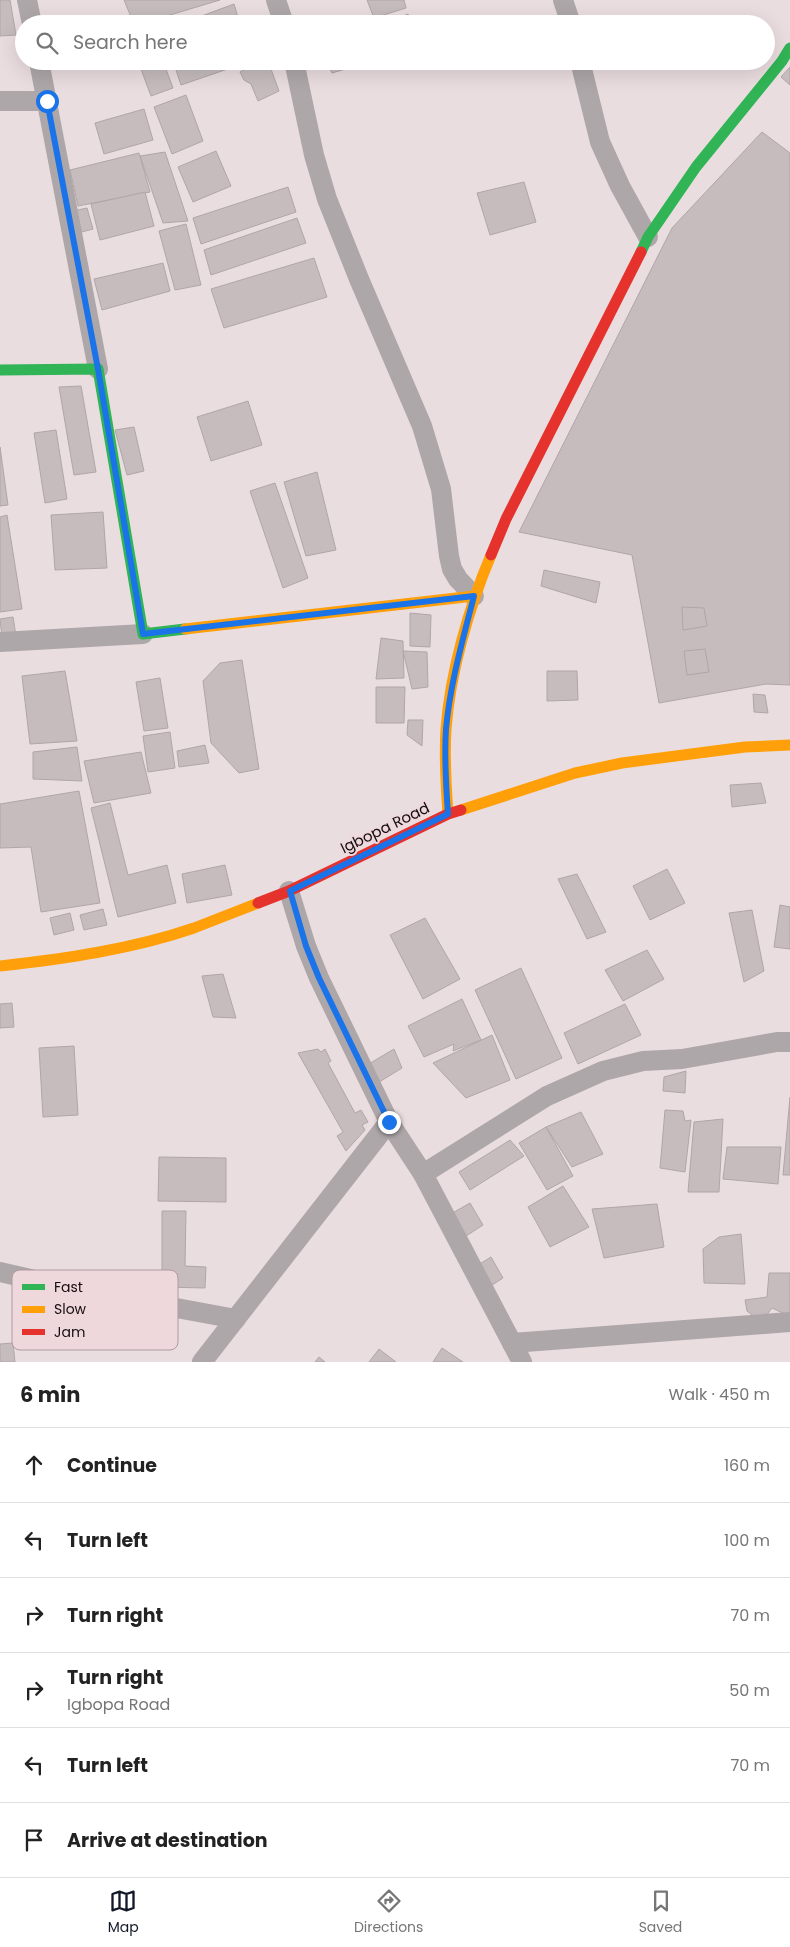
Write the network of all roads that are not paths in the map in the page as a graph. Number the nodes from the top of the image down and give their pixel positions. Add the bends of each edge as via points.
1 (27, 0) edge
2 (276, 0) edge
3 (563, 0) edge
4 (30, 15) edge
5 (281, 15) edge
6 (568, 15) edge
7 (790, 48) edge
8 (41, 70) edge
9 (296, 70) edge
10 (582, 70) edge
11 (0, 101) edge
12 (47, 101) junction
13 (648, 237) junction
14 (98, 369) junction
15 (0, 370) edge
16 (474, 596) junction
17 (143, 634) junction
18 (0, 642) edge
19 (790, 745) edge
20 (448, 814) junction
21 (290, 891) junction
22 (0, 966) edge
23 (790, 1042) edge
24 (389, 1122) junction
25 (423, 1174) junction
26 (178, 1308) edge
27 (236, 1319) junction
28 (790, 1322) edge
29 (512, 1342) junction
30 (202, 1362) edge
31 (522, 1362) edge

1 - 4 street
2 - 5 street
3 - 6 street
7 - 13 street via 696,167
8 - 12 street
9 - 16 street via 314,155 328,199 422,426 441,489 452,569
10 - 13 street via 600,142
11 - 12 street
12 - 14 street
13 - 16 street via 506,519
14 - 15 street
14 - 17 street
16 - 17 street
16 - 20 street via 454,677 446,728
17 - 18 street
19 - 20 street, Igbopa Road via 745,747 622,763 575,773
20 - 21 street, Igbopa Road
21 - 22 street, Igbopa Road via 193,928 143,942 45,962
21 - 24 street via 319,978
23 - 25 street via 682,1059 643,1061 603,1071 546,1096
24 - 25 street
24 - 27 street
25 - 29 street
26 - 27 street
27 - 30 street
28 - 29 street
29 - 31 street

